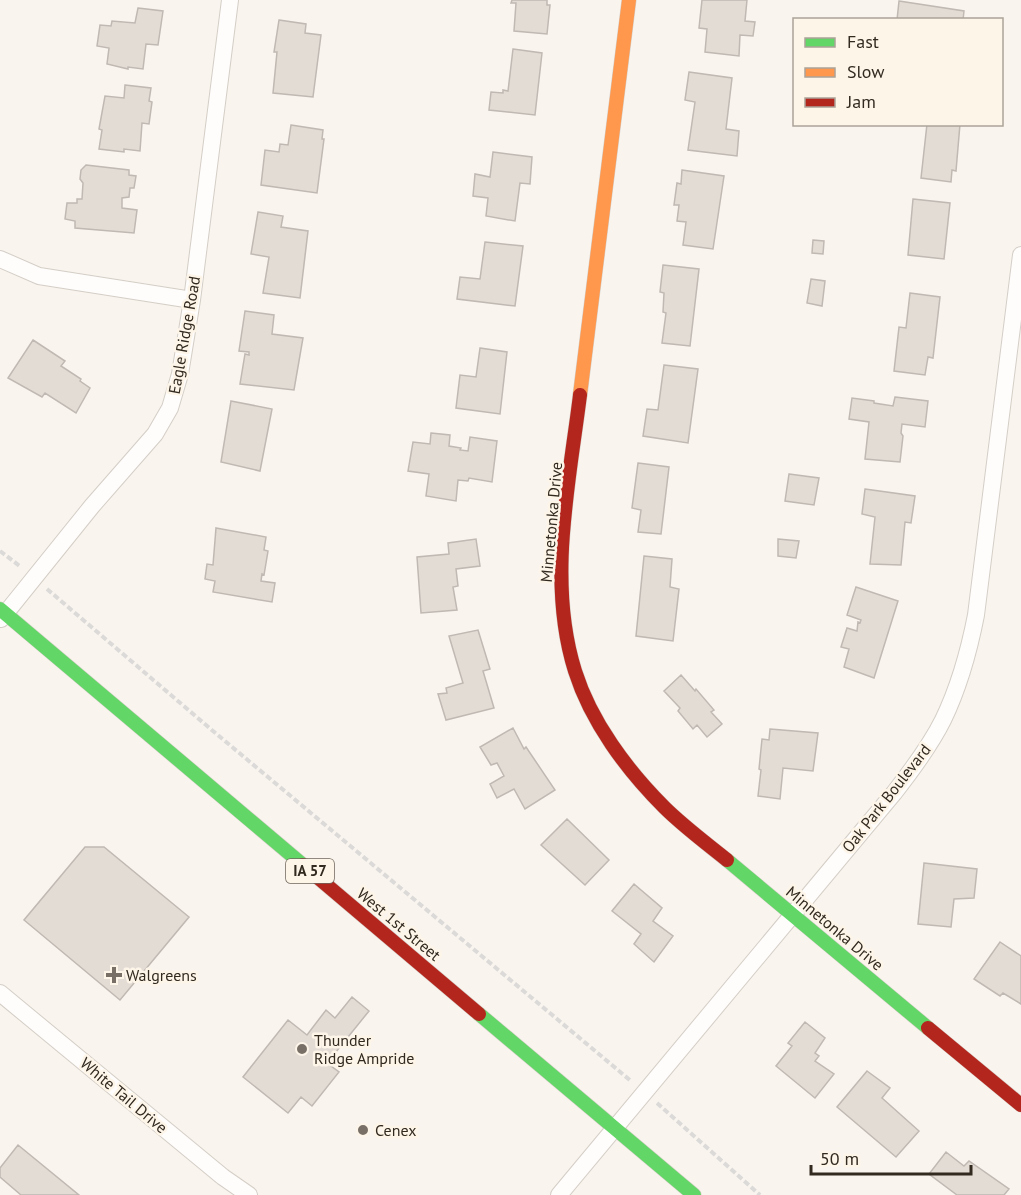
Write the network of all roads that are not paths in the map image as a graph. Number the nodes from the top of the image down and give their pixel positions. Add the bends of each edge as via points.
1 (230, 0) edge
2 (629, 0) edge
3 (1021, 255) edge
4 (0, 259) edge
5 (192, 300) junction
6 (2, 614) edge
7 (792, 914) junction
8 (0, 993) edge
9 (1021, 1106) edge
10 (615, 1128) junction
11 (249, 1195) edge
12 (559, 1195) edge
13 (694, 1195) edge

1 - 5 street, Eagle Ridge Road
2 - 7 street, Minnetonka Drive via 563,535 561,569 567,640 587,702 624,761 665,808
3 - 7 street, Oak Park Boulevard via 976,615 957,685 943,720 921,757
4 - 5 street via 39,276
5 - 6 street, Eagle Ridge Road via 171,408 155,434
6 - 10 street, West 1st Street / IA 57
7 - 9 street, Minnetonka Drive
7 - 10 street, Oak Park Boulevard
8 - 11 street, White Tail Drive
10 - 12 street, Oak Park Boulevard
10 - 13 street, West 1st Street / IA 57

